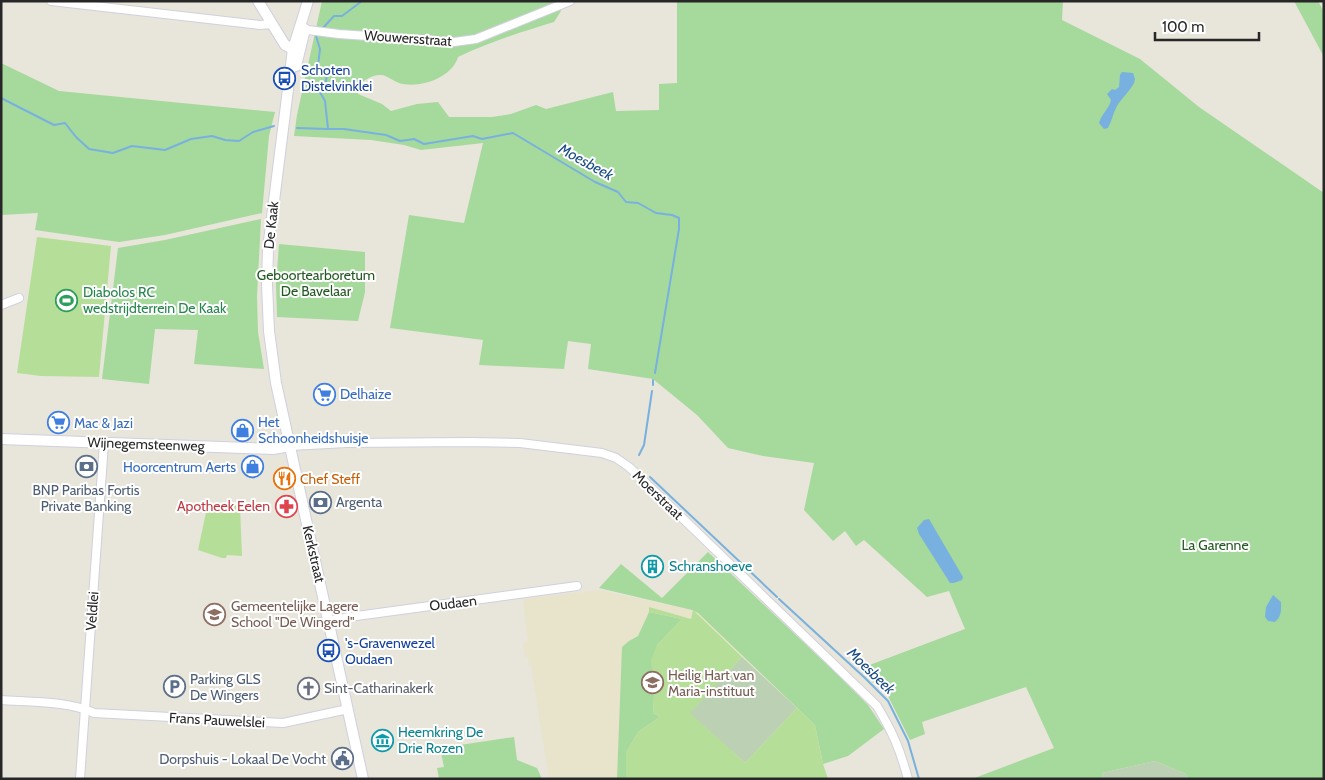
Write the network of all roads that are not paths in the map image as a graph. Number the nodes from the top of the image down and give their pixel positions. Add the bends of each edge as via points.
1 (51, 1) edge
2 (258, 1) edge
3 (309, 1) edge
4 (570, 1) edge
5 (272, 24) junction
6 (302, 30) junction
7 (293, 49) junction
8 (289, 89) junction
9 (19, 298) dead end
10 (1, 305) edge
11 (1, 439) edge
12 (104, 443) junction
13 (290, 446) junction
14 (577, 586) dead end
15 (328, 620) junction
16 (317, 623) dead end
17 (1, 700) edge
18 (85, 709) junction
19 (348, 709) junction
20 (80, 779) edge
21 (363, 779) edge
22 (908, 779) edge

1 - 5 street
2 - 5 main road
3 - 6 main road
4 - 6 street, Wouwersstraat via 476,39 454,42
5 - 7 main road via 285,45
6 - 7 main road
6 - 8 main road
7 - 8 main road
8 - 13 main road, De Kaak via 272,215 267,285 276,384
9 - 10 street
11 - 12 main road, Wijnegemsteenweg
12 - 13 main road, Wijnegemsteenweg via 273,449
12 - 18 street, Veldlei
13 - 15 main road, Kerkstraat
13 - 22 street, Moerstraat via 520,443 602,453 616,458 674,509 877,706 895,738
14 - 15 street, Oudaen
15 - 16 street, Oudaen
15 - 19 main road, Kerkstraat
17 - 18 street, Frans Pauwelslei
18 - 19 street, Frans Pauwelslei via 94,713 270,723 293,722
18 - 20 street, Veldlei
19 - 21 main road, Kerkstraat

